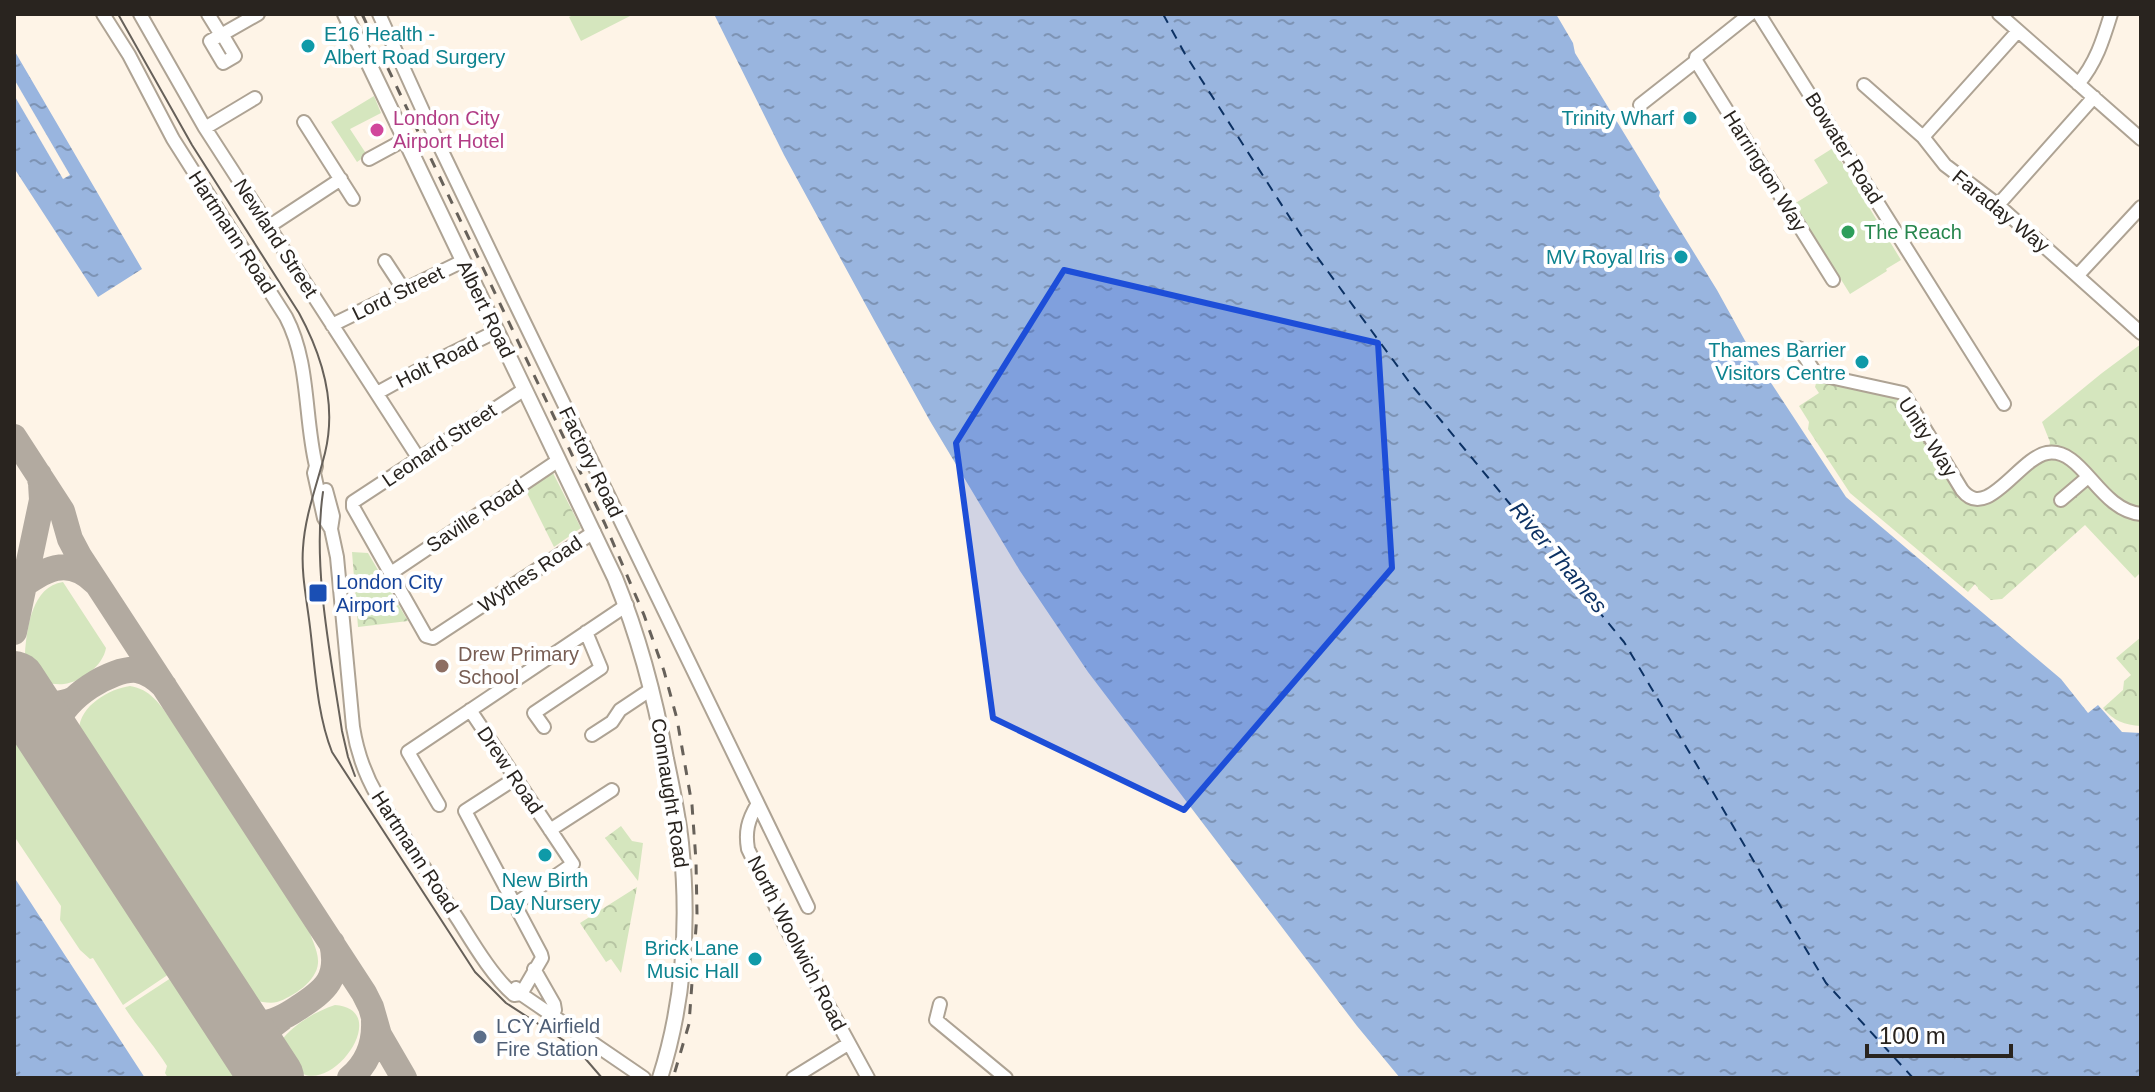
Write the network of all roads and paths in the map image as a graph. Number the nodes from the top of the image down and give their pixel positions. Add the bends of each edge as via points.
1 (103, 14) edge
2 (140, 14) edge
3 (208, 14) edge
4 (258, 14) edge
5 (345, 14) edge
6 (379, 14) edge
7 (1750, 14) edge
8 (1759, 14) edge
9 (1999, 14) edge
10 (2111, 14) edge
11 (2018, 31) junction
12 (1696, 61) junction
13 (2078, 84) junction
14 (1864, 85) dead end
15 (2094, 97) junction
16 (255, 98) dead end
17 (1640, 105) dead end
18 (304, 122) dead end
19 (205, 128) junction
20 (1923, 137) junction
21 (2141, 139) edge
22 (404, 140) junction
23 (369, 159) dead end
24 (341, 179) junction
25 (353, 199) dead end
26 (1998, 205) junction
27 (2141, 207) edge
28 (268, 227) junction
29 (385, 261) dead end
30 (463, 261) junction
31 (2078, 275) junction
32 (1833, 280) dead end
33 (404, 290) junction
34 (332, 325) junction
35 (497, 331) junction
36 (2141, 333) edge
37 (1799, 348) dead end
38 (525, 389) junction
39 (377, 393) junction
40 (2004, 404) dead end
41 (419, 459) junction
42 (559, 460) junction
43 (2088, 477) junction
44 (2061, 500) dead end
45 (2141, 514) edge
46 (594, 532) junction
47 (391, 573) junction
48 (627, 605) junction
49 (586, 632) junction
50 (597, 672) junction
51 (605, 685) dead end
52 (652, 690) junction
53 (470, 710) junction
54 (544, 727) dead end
55 (592, 735) dead end
56 (516, 778) junction
57 (612, 790) dead end
58 (439, 805) dead end
59 (757, 805) junction
60 (550, 830) junction
61 (515, 904) junction
62 (808, 907) dead end
63 (534, 969) junction
64 (528, 982) junction
65 (542, 985) junction
66 (521, 994) junction
67 (940, 1004) dead end
68 (552, 1015) junction
69 (848, 1044) junction
70 (644, 1078) edge
71 (660, 1078) edge
72 (793, 1078) edge
73 (868, 1078) edge
74 (1006, 1078) edge

1 - 66 street, Hartmann Road via 173,139 292,329 303,364 314,473 337,557 353,727 362,764 476,947 507,989
2 - 19 street, Newland Street
3 - 4 street via 222,35
5 - 22 main road, Albert Road
6 - 59 street, Factory Road
7 - 12 street
8 - 40 street, Bowater Road
9 - 11 street
10 - 13 street via 2100,52
11 - 13 street
11 - 20 street
12 - 17 street
12 - 32 street, Harrington Way
13 - 15 street
14 - 20 street, Faraday Way
15 - 21 street
15 - 26 street
16 - 19 street
18 - 24 street
19 - 28 street, Newland Street
20 - 26 street, Faraday Way via 1945,165
22 - 23 street
22 - 30 main road, Albert Road
24 - 25 street
24 - 28 street
26 - 31 street, Faraday Way
27 - 31 street
28 - 34 street, Newland Street
29 - 33 street
30 - 33 street, Lord Street
30 - 35 main road, Albert Road
31 - 36 street, Faraday Way
33 - 34 street, Lord Street
34 - 39 street, Newland Street
35 - 38 main road, Albert Road
35 - 39 street, Holt Road
37 - 43 street, Unity Way via 1816,374 1903,393 1962,490 1973,499 1986,499 2030,461 2048,453 2065,455
38 - 41 street, Leonard Street
38 - 42 main road, Albert Road
39 - 41 street, Newland Street
41 - 47 street, Leonard Street via 353,502
42 - 46 main road, Albert Road
42 - 47 street, Saville Road
43 - 44 street
43 - 45 street, Unity Way via 2114,504
46 - 47 street, Wythes Road via 433,638 426,636
46 - 48 main road, Albert Road
48 - 49 street
48 - 52 main road, Connaught Road
49 - 50 street via 601,668
49 - 53 street
50 - 51 street
50 - 54 street via 534,713
52 - 55 street
52 - 71 main road, Connaught Road via 677,811 683,885 681,979
53 - 56 street, Drew Road
53 - 58 street via 408,752
56 - 60 street, Drew Road
56 - 61 street via 465,811
57 - 60 street, Drew Road
59 - 62 street, Factory Road
59 - 69 street, North Woolwich Road via 747,825 748,849
60 - 61 street, Drew Road via 573,864
61 - 63 street via 541,954
63 - 64 street
63 - 65 street
64 - 65 street
64 - 66 street
65 - 68 street via 554,1004
66 - 68 street, Hartmann Road
67 - 74 street via 936,1020
68 - 70 street, Hartmann Road
69 - 72 street
69 - 73 street, North Woolwich Road

